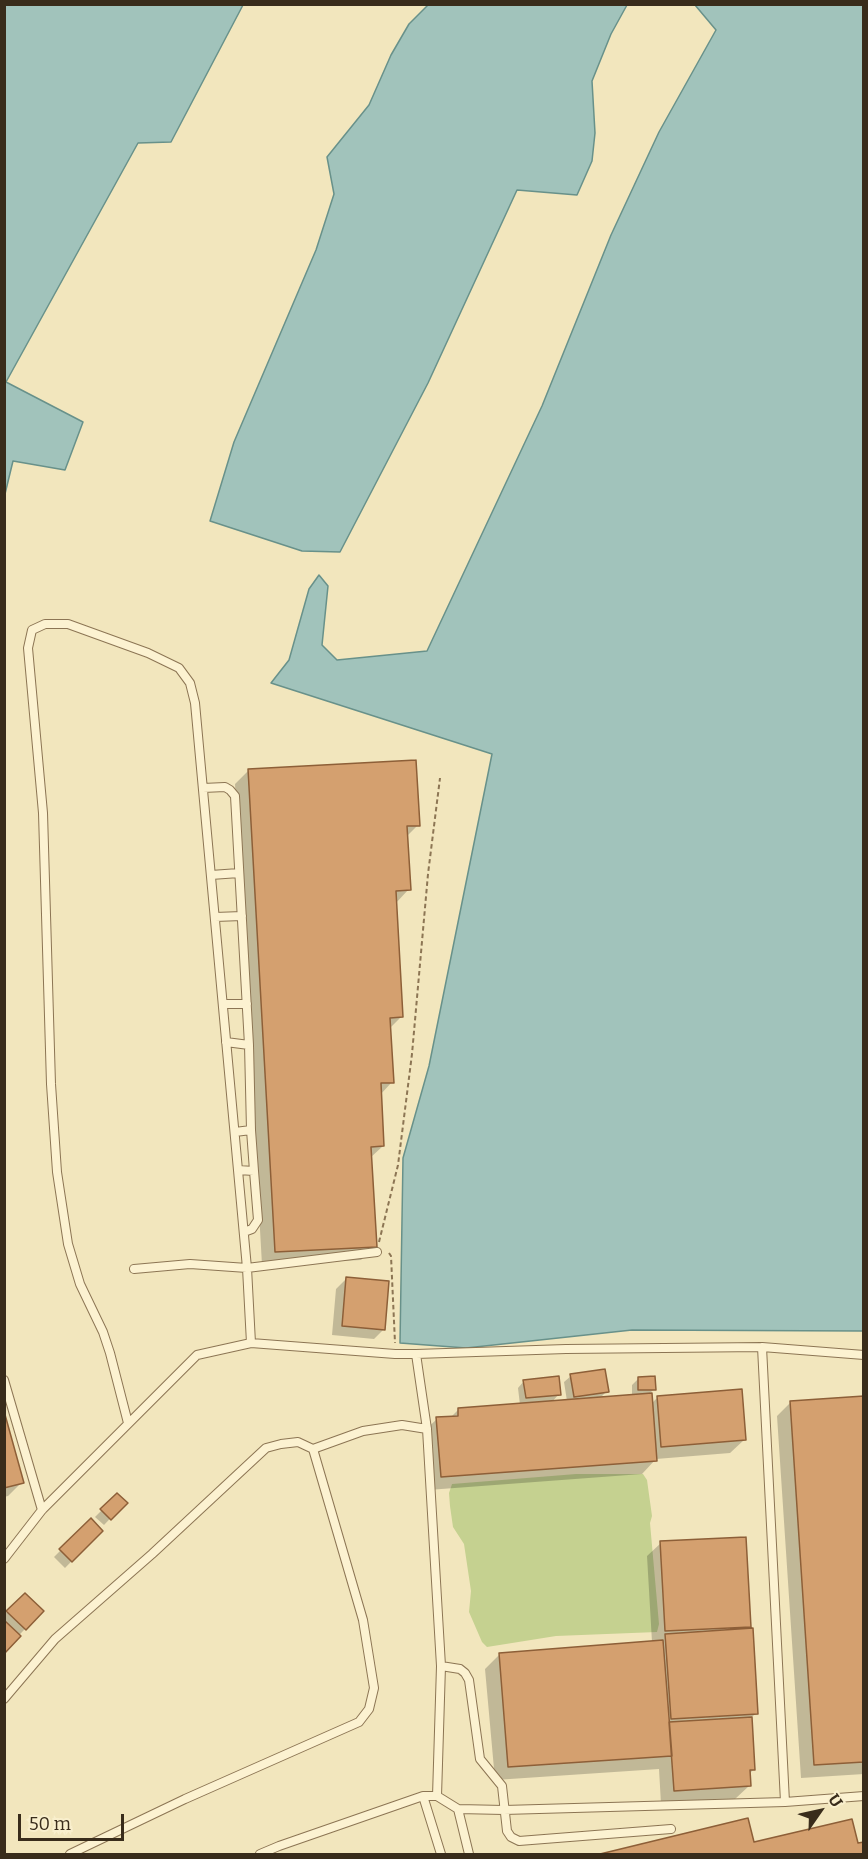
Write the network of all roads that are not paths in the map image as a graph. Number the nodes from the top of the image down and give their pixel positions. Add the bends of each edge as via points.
1 (203, 788) junction
2 (239, 873) junction
3 (211, 875) junction
4 (242, 916) junction
5 (215, 917) junction
6 (223, 1004) junction
7 (247, 1004) junction
8 (226, 1042) junction
9 (249, 1045) junction
10 (251, 1130) junction
11 (235, 1132) junction
12 (238, 1170) junction
13 (254, 1171) junction
14 (244, 1232) junction
15 (376, 1252) road end
16 (247, 1268) junction
17 (134, 1269) dead end
18 (251, 1343) junction
19 (762, 1347) junction
20 (416, 1354) junction
21 (864, 1355) edge
22 (4, 1380) edge
23 (128, 1423) junction
24 (427, 1429) junction
25 (313, 1449) junction
26 (42, 1510) junction
27 (4, 1559) edge
28 (441, 1666) junction
29 (4, 1699) edge
30 (423, 1796) junction
31 (437, 1796) junction
32 (864, 1796) edge
33 (785, 1802) junction
34 (458, 1809) junction
35 (504, 1810) junction
36 (671, 1829) dead end
37 (70, 1854) edge
38 (260, 1854) edge
39 (441, 1854) edge
40 (469, 1854) edge

1 - 2 lane via 225,787 235,796
1 - 3 lane
1 - 23 lane via 195,703 190,683 178,668 68,624 45,624 32,630 28,648 43,813 57,1172 68,1244 80,1284 103,1332
2 - 3 lane
2 - 4 lane
3 - 5 lane
4 - 5 lane
4 - 7 lane
5 - 6 lane
6 - 7 lane
6 - 8 lane
7 - 9 lane
8 - 9 lane
8 - 11 lane
9 - 10 lane
10 - 11 lane
10 - 13 lane
11 - 12 lane
12 - 13 lane
12 - 14 lane
13 - 14 lane via 258,1220
14 - 16 lane
15 - 16 lane
16 - 17 lane via 190,1264
16 - 18 lane
18 - 20 lane
18 - 23 lane via 197,1355
19 - 20 lane
19 - 21 lane
19 - 33 lane
20 - 24 lane
22 - 26 lane
23 - 26 lane
24 - 25 lane via 402,1425 363,1431
24 - 28 lane
25 - 29 lane via 298,1442 266,1448 55,1639
25 - 37 lane via 363,1620 374,1688 369,1709 359,1722
26 - 27 lane
28 - 31 lane
28 - 35 lane via 460,1669 469,1680 480,1759 502,1786
30 - 31 lane
30 - 38 lane
30 - 39 lane
31 - 34 lane
32 - 33 lane
33 - 35 lane
34 - 35 lane
34 - 40 lane
35 - 36 lane via 507,1831 519,1841

